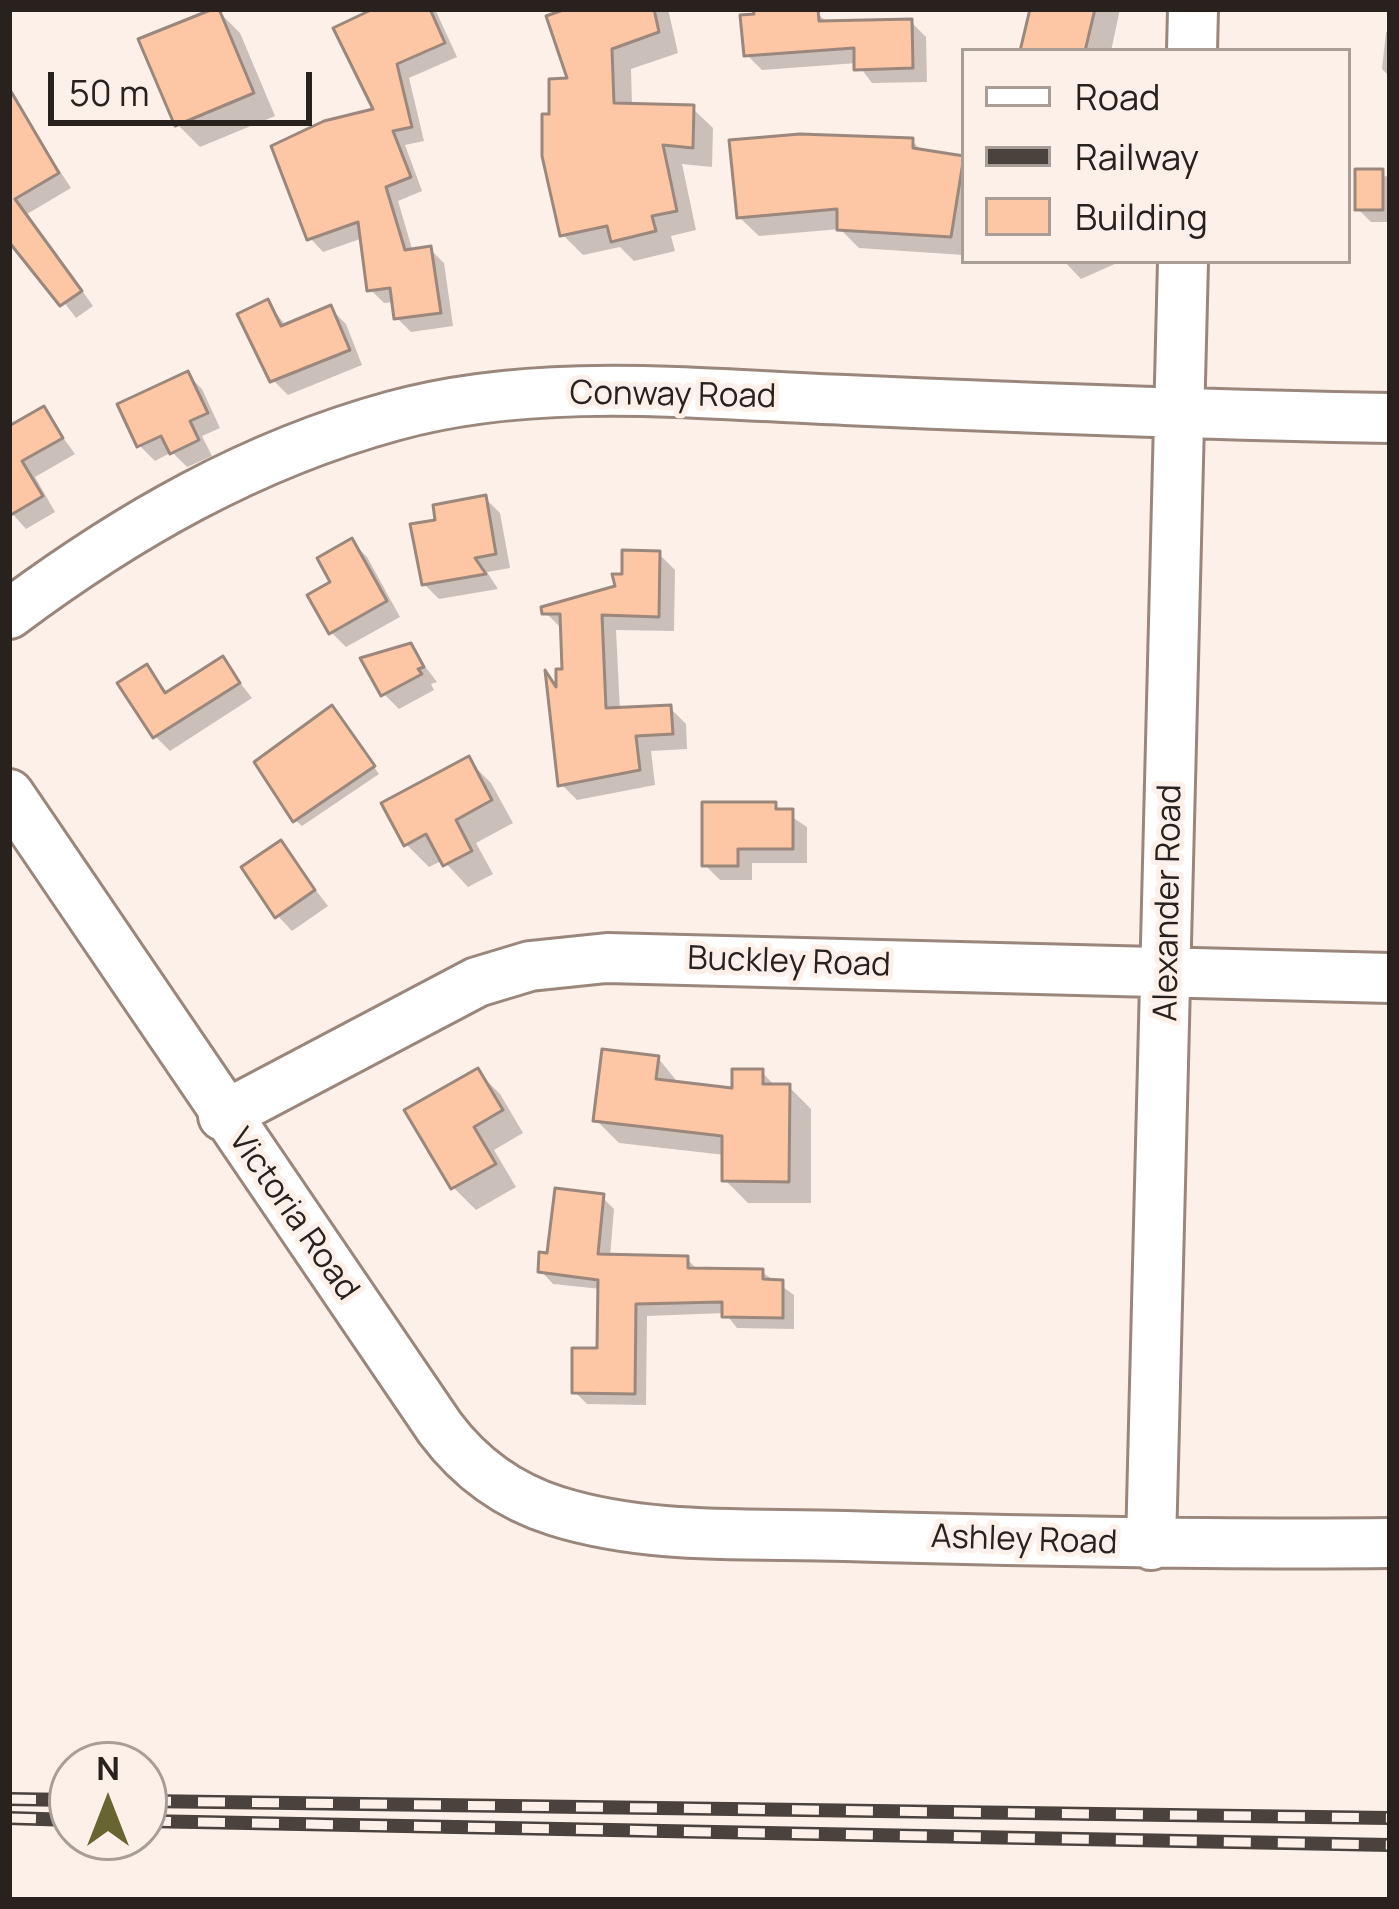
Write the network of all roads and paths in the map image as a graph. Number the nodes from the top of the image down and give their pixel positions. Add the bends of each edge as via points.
1 (1193, 9) edge
2 (1192, 48) edge
3 (1183, 264) edge
4 (1176, 415) junction
5 (1390, 418) edge
6 (9, 614) edge
7 (9, 794) edge
8 (1168, 974) junction
9 (1390, 978) edge
10 (223, 1115) junction
11 (658, 1531) joint
12 (1390, 1543) edge
13 (1151, 1545) junction

1 - 2 street
3 - 4 street, Alexander Road
4 - 5 street, Conway Road
4 - 6 street, Conway Road via 692,393 498,396 396,415 281,452 181,499
4 - 8 street, Alexander Road
7 - 10 street, Victoria Road
8 - 9 street, Buckley Road
8 - 10 street, Buckley Road via 607,958 530,966 477,982
8 - 13 street, Alexander Road
10 - 11 street, Victoria Road via 463,1458 506,1490 557,1511
11 - 13 street, Ashley Road
12 - 13 street, Ashley Road

